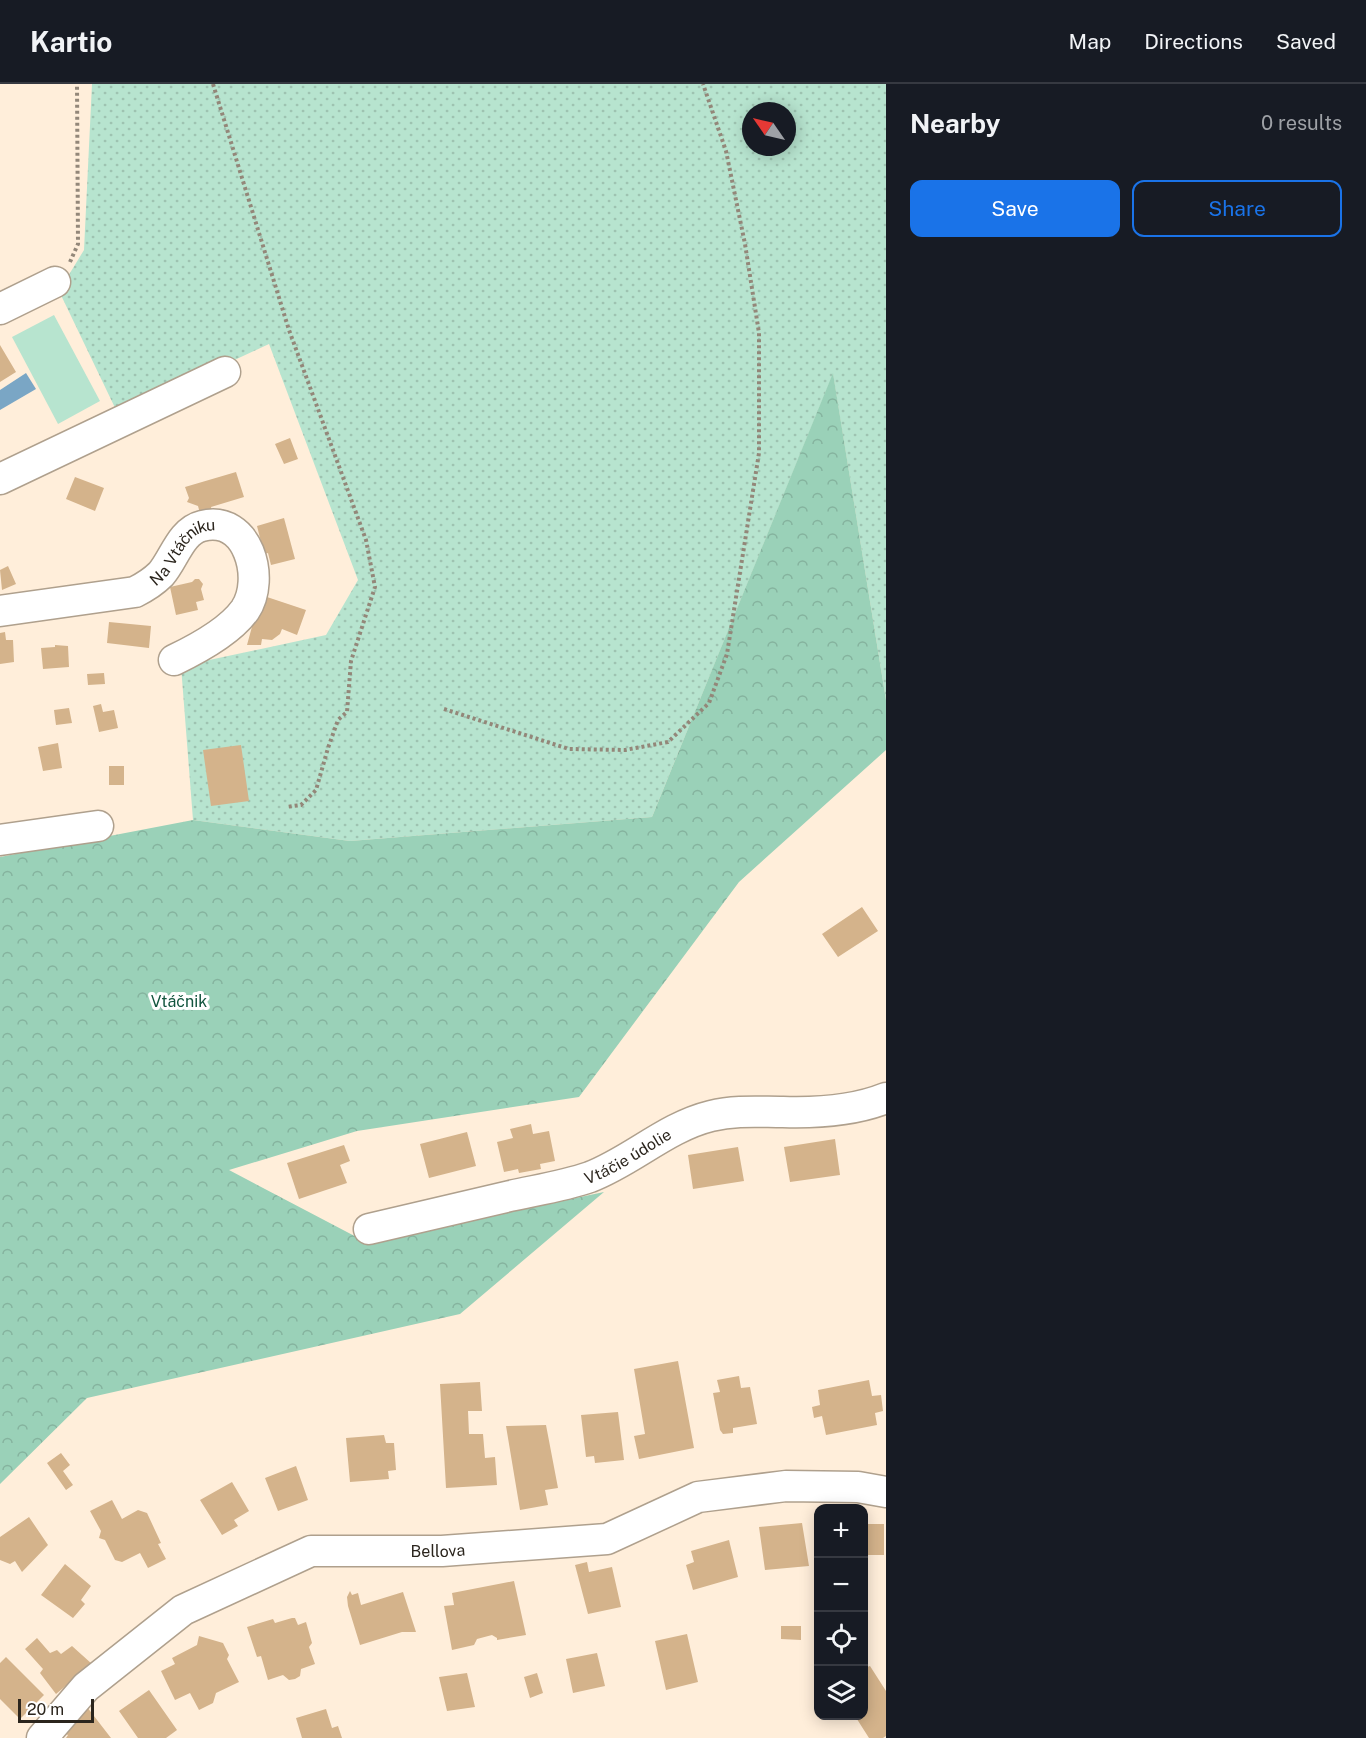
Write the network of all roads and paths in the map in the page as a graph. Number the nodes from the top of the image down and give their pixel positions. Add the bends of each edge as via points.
1 (77, 84) edge
2 (213, 84) edge
3 (703, 84) edge
4 (55, 282) joint
5 (0, 309) edge
6 (225, 372) dead end
7 (0, 479) edge
8 (0, 611) edge
9 (174, 660) dead end
10 (444, 709) dead end
11 (286, 807) dead end
12 (98, 826) dead end
13 (0, 840) edge
14 (886, 1098) edge
15 (369, 1229) dead end
16 (886, 1492) edge
17 (42, 1738) edge

1 - 4 path via 78,244 74,258
2 - 11 path via 289,330 366,540 375,587 351,661 347,712 338,720 316,790 300,805
3 - 10 path via 726,151 759,333 759,453 727,654 709,703 668,742 625,750 569,749
4 - 5 street
6 - 7 street
8 - 9 street, Na Vtáčniku via 135,592 161,574 189,532 214,524 229,529 248,549 255,580 251,597 237,619
12 - 13 street
14 - 15 street, Vtáčie údolie via 841,1109 753,1110 710,1116 669,1133 588,1178
16 - 17 street, Bellova via 858,1487 786,1486 698,1497 607,1539 442,1551 311,1551 183,1610 86,1687

